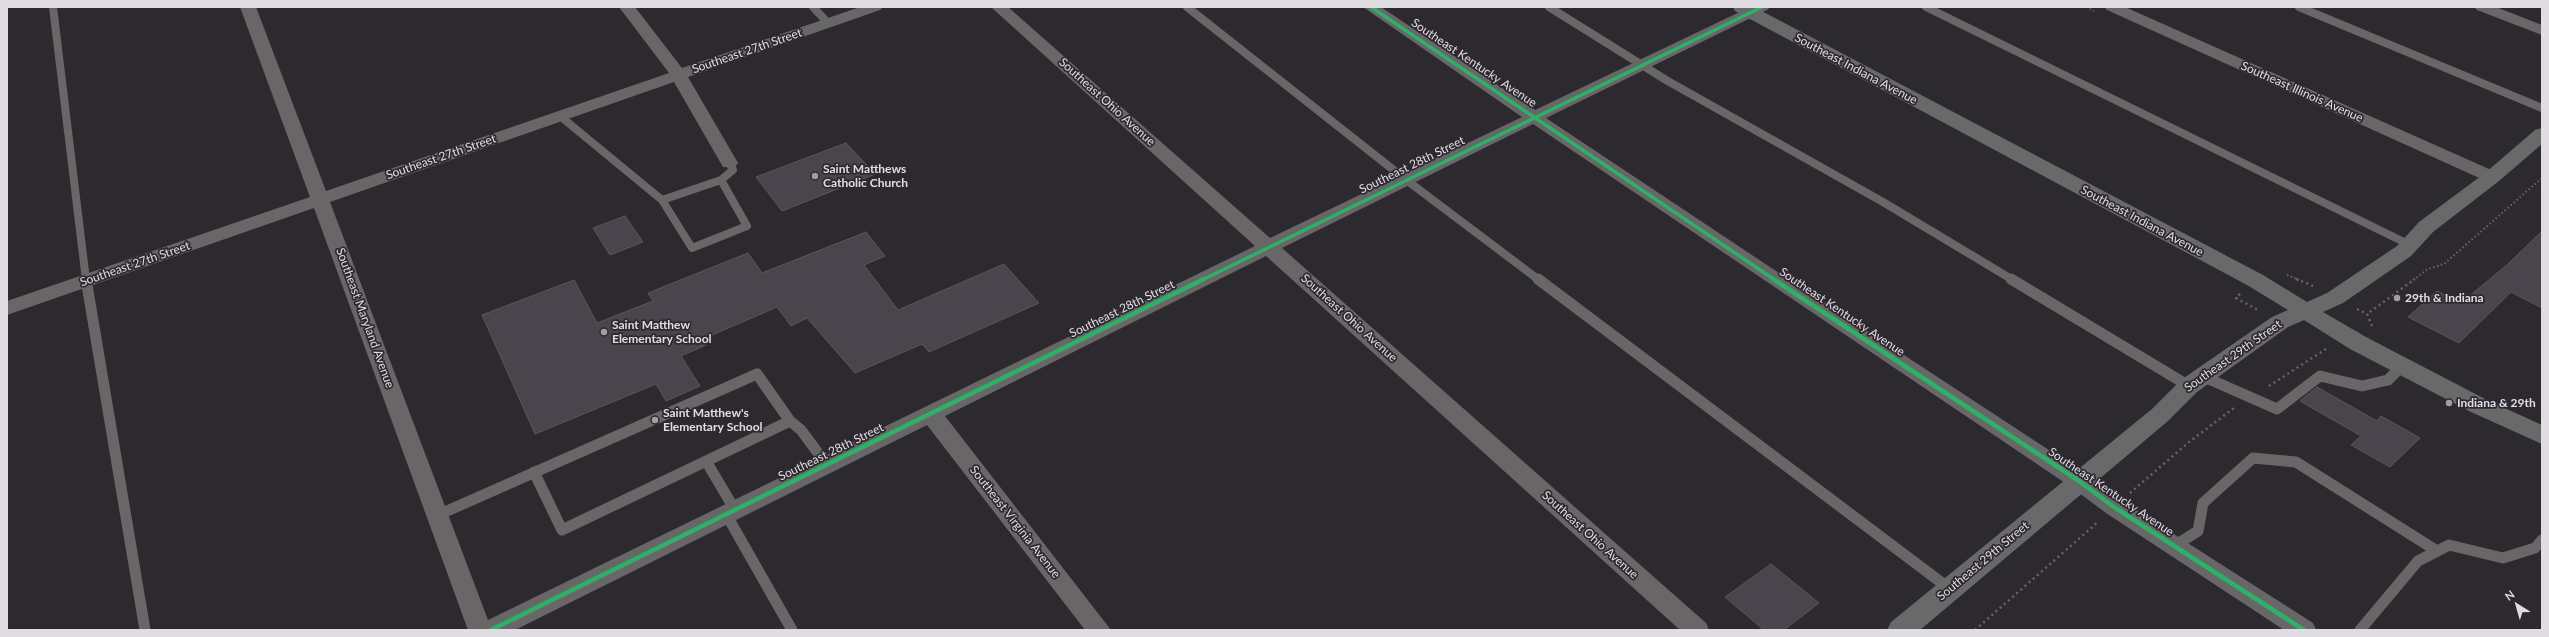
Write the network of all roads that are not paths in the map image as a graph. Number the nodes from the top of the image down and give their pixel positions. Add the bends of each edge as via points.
1 (53, 7) edge
2 (248, 7) edge
3 (627, 7) edge
4 (813, 7) edge
5 (875, 7) edge
6 (1000, 7) edge
7 (1187, 7) edge
8 (1371, 7) edge
9 (1548, 7) edge
10 (1926, 7) edge
11 (2112, 7) edge
12 (2299, 7) edge
13 (2482, 7) edge
14 (1751, 9) edge
15 (828, 23) junction
16 (2542, 30) edge
17 (1643, 65) junction
18 (678, 74) junction
19 (2542, 108) edge
20 (560, 116) junction
21 (1535, 116) junction
22 (2542, 134) edge
23 (729, 163) joint
24 (2492, 177) junction
25 (1405, 179) junction
26 (721, 180) junction
27 (320, 199) junction
28 (662, 200) junction
29 (2410, 245) junction
30 (1270, 246) junction
31 (86, 281) junction
32 (7, 308) edge
33 (2305, 311) junction
34 (2402, 366) junction
35 (2196, 381) junction
36 (931, 414) junction
37 (790, 421) junction
38 (2542, 435) edge
39 (706, 461) junction
40 (827, 465) junction
41 (534, 472) junction
42 (2079, 481) junction
43 (731, 512) junction
44 (438, 515) junction
45 (2542, 540) edge
46 (2174, 546) junction
47 (2437, 551) junction
48 (1950, 589) junction
49 (145, 630) edge
50 (480, 630) edge
51 (491, 630) edge
52 (792, 630) edge
53 (1099, 630) edge
54 (1697, 630) edge
55 (1901, 630) edge
56 (2304, 630) edge
57 (2360, 630) edge

1 - 31 lane
2 - 27 street, Southeast Maryland Avenue
3 - 18 street
4 - 15 lane
5 - 15 street, Southeast 27th Street
6 - 30 street, Southeast Ohio Avenue
7 - 25 lane
8 - 21 street, Southeast Kentucky Avenue
9 - 17 lane
10 - 29 lane
11 - 24 street, Southeast Illinois Avenue
12 - 19 lane
13 - 16 street
14 - 17 street, Southeast 28th Street
14 - 33 main road, Southeast Indiana Avenue via 2255,280
15 - 18 street, Southeast 27th Street
17 - 21 street, Southeast 28th Street
17 - 35 lane
18 - 20 street, Southeast 27th Street
18 - 23 street
20 - 27 street, Southeast 27th Street
20 - 28 lane
21 - 25 street, Southeast 28th Street
21 - 42 street, Southeast Kentucky Avenue via 1775,280
22 - 24 main road, Southeast 29th Street
23 - 26 lane via 733,170
24 - 29 main road, Southeast 29th Street via 2426,227
25 - 30 street, Southeast 28th Street
25 - 48 lane
26 - 28 lane
26 - 28 lane via 747,226 692,248
27 - 31 street, Southeast 27th Street
27 - 44 street, Southeast Maryland Avenue
29 - 33 main road, Southeast 29th Street via 2345,293
30 - 36 street, Southeast 28th Street
30 - 54 street, Southeast Ohio Avenue
31 - 32 street, Southeast 27th Street
31 - 49 lane
33 - 34 main road, Southeast Indiana Avenue
33 - 35 main road, Southeast 29th Street via 2280,322
34 - 35 lane via 2388,380 2362,386 2320,376 2277,409
34 - 38 main road, Southeast Indiana Avenue
35 - 42 main road, Southeast 29th Street
36 - 40 street, Southeast 28th Street
36 - 53 street, Southeast Virginia Avenue
37 - 39 lane
37 - 40 lane via 801,430
37 - 41 lane via 757,374
39 - 41 lane via 562,530
39 - 43 lane
40 - 43 street, Southeast 28th Street
41 - 44 lane
42 - 46 street, Southeast Kentucky Avenue
42 - 48 main road, Southeast 29th Street
43 - 51 street, Southeast 28th Street
43 - 52 lane
44 - 50 street, Southeast Maryland Avenue
45 - 47 lane via 2535,548 2503,558 2449,545
46 - 47 lane via 2198,531 2204,503 2252,458 2296,462
46 - 56 street, Southeast Kentucky Avenue
47 - 57 lane via 2418,561
48 - 55 main road, Southeast 29th Street

